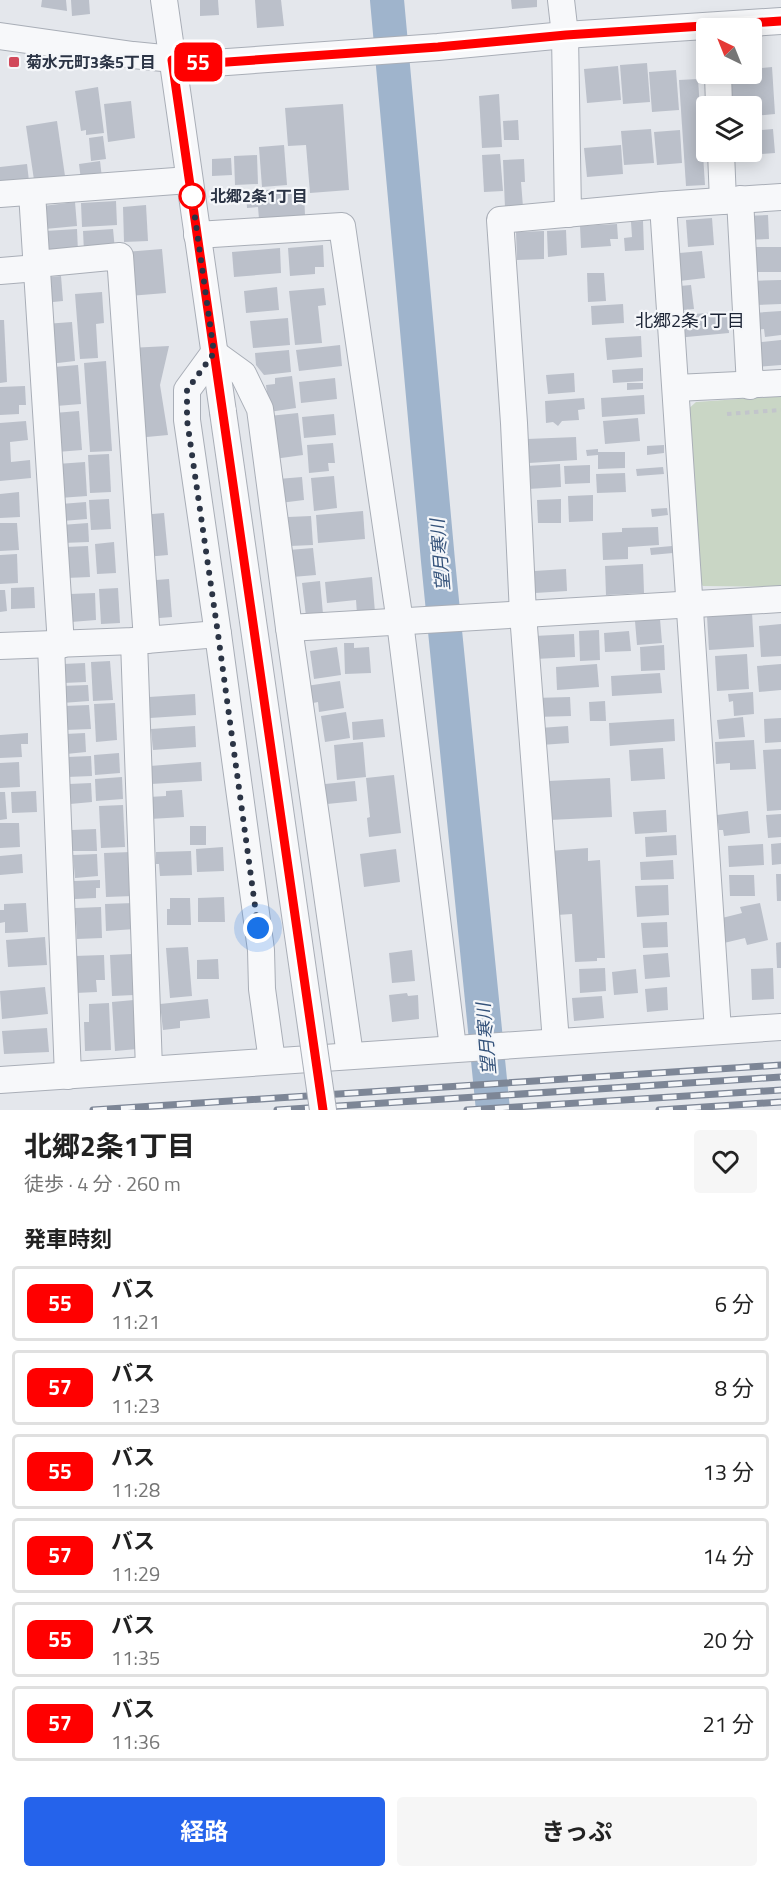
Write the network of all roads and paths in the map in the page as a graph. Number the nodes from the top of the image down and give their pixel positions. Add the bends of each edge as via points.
1 (164, 0) edge
2 (561, 0) edge
3 (781, 21) edge
4 (762, 23) edge
5 (696, 28) edge
6 (566, 35) junction
7 (0, 36) edge
8 (172, 60) junction
9 (723, 162) edge
10 (189, 180) junction
11 (32, 193) junction
12 (0, 194) edge
13 (781, 196) edge
14 (732, 200) junction
15 (663, 205) junction
16 (568, 214) junction
17 (197, 235) junction
18 (37, 266) junction
19 (0, 271) edge
20 (214, 353) junction
21 (781, 383) edge
22 (750, 386) junction
23 (676, 388) junction
24 (781, 410) edge
25 (727, 414) dead end
26 (781, 599) edge
27 (689, 605) junction
28 (510, 615) junction
29 (400, 622) junction
30 (289, 628) junction
31 (218, 634) junction
32 (141, 640) junction
33 (56, 645) junction
34 (0, 646) edge
35 (781, 1027) edge
36 (718, 1031) junction
37 (556, 1042) junction
38 (453, 1048) junction
39 (350, 1055) junction
40 (272, 1061) junction
41 (150, 1069) junction
42 (68, 1076) junction
43 (0, 1080) edge
44 (323, 1110) edge

1 - 8 street
2 - 6 street
3 - 4 street
5 - 6 street
6 - 8 street via 213,63
6 - 16 street
7 - 8 street
8 - 10 street
9 - 14 street
10 - 11 street
10 - 17 street
11 - 12 street
11 - 18 street
13 - 14 street
14 - 15 street
14 - 22 street
15 - 16 street
15 - 23 street
16 - 28 street via 500,220 514,423
17 - 20 street
17 - 29 street via 342,226
18 - 19 street
18 - 32 street via 120,256
18 - 33 street
20 - 30 street via 243,374 260,409
20 - 31 street via 187,390 187,420
20 - 44 street, bridge
21 - 22 street
22 - 23 street
23 - 27 street
24 - 25 path
26 - 27 street
27 - 28 street
27 - 36 street
28 - 29 street
28 - 37 street
29 - 30 street
29 - 38 street
30 - 39 street
31 - 32 street
31 - 40 street via 261,950
32 - 33 street
32 - 41 street
33 - 34 street
33 - 42 street
35 - 36 street
36 - 37 street
37 - 38 street
38 - 39 street
39 - 40 street
40 - 41 street
41 - 42 street
42 - 43 street

